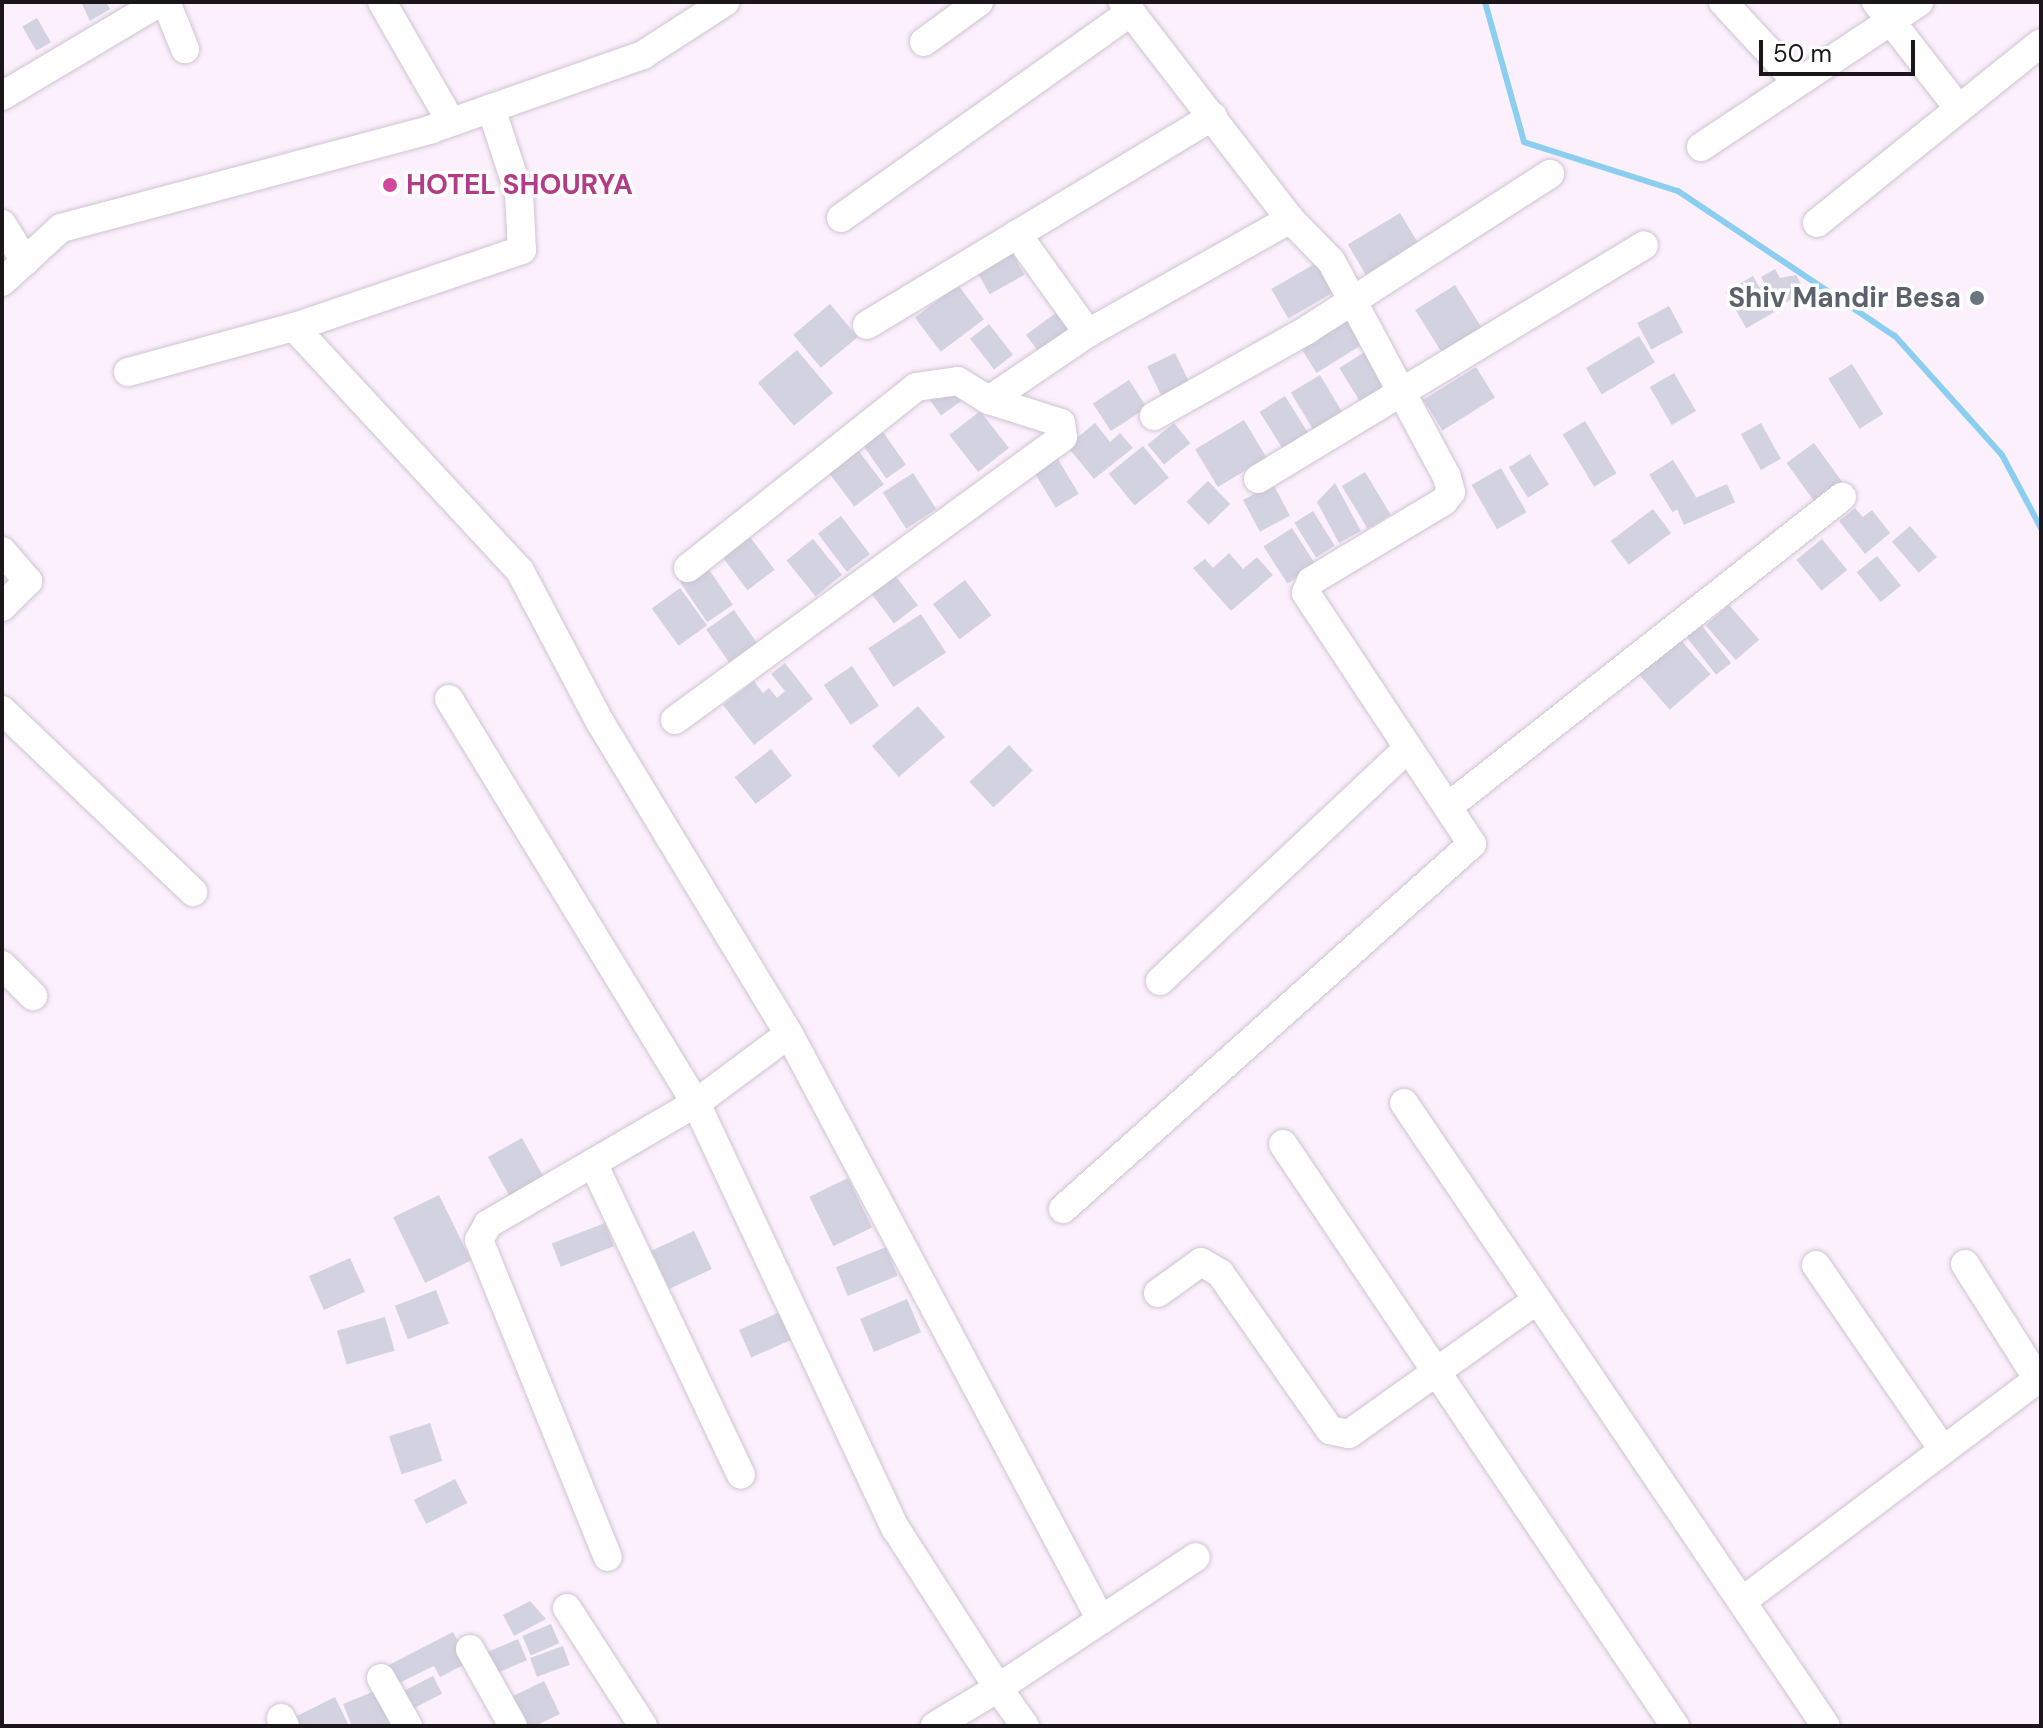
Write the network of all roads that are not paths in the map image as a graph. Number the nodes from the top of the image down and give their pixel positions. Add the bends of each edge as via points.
1 (160, 2) edge
2 (166, 2) edge
3 (382, 2) edge
4 (725, 2) edge
5 (979, 2) edge
6 (1723, 2) edge
7 (1919, 2) edge
8 (1127, 7) edge
9 (1884, 12) edge
10 (924, 42) dead end
11 (2041, 43) edge
12 (185, 49) dead end
13 (1797, 82) junction
14 (2, 96) edge
15 (491, 108) junction
16 (1959, 109) junction
17 (1213, 116) junction
18 (451, 122) junction
19 (1701, 147) dead end
20 (1550, 174) dead end
21 (841, 218) dead end
22 (1290, 219) junction
23 (1817, 223) dead end
24 (2, 224) edge
25 (1017, 234) junction
26 (1644, 245) dead end
27 (25, 261) junction
28 (2, 282) edge
29 (1352, 298) junction
30 (867, 325) dead end
31 (294, 327) junction
32 (1088, 333) junction
33 (128, 372) dead end
34 (1401, 391) junction
35 (989, 400) junction
36 (1154, 416) dead end
37 (1258, 479) dead end
38 (1842, 497) dead end
39 (2, 551) edge
40 (688, 568) dead end
41 (2, 607) edge
42 (449, 699) dead end
43 (2, 710) edge
44 (675, 720) dead end
45 (1408, 748) junction
46 (1449, 806) junction
47 (193, 892) dead end
48 (2, 965) edge
49 (1160, 981) dead end
50 (33, 996) dead end
51 (789, 1034) junction
52 (696, 1103) junction
53 (1404, 1103) dead end
54 (1283, 1144) dead end
55 (593, 1163) junction
56 (1063, 1209) dead end
57 (1965, 1264) dead end
58 (1816, 1265) dead end
59 (1158, 1293) dead end
60 (1537, 1300) junction
61 (1439, 1370) junction
62 (2039, 1378) edge
63 (1943, 1450) junction
64 (741, 1475) dead end
65 (608, 1557) dead end
66 (1196, 1557) dead end
67 (1745, 1599) junction
68 (567, 1608) dead end
69 (1101, 1620) junction
70 (470, 1649) dead end
71 (381, 1678) dead end
72 (998, 1688) junction
73 (408, 1726) edge
74 (513, 1726) edge
75 (643, 1726) edge
76 (935, 1726) edge
77 (1025, 1726) edge
78 (1675, 1726) edge
79 (1826, 1726) edge

1 - 14 street
2 - 12 street
3 - 18 street
4 - 15 street via 643,55
5 - 10 street
6 - 13 street
7 - 9 street
8 - 17 street
8 - 21 street
9 - 13 street
9 - 16 street
11 - 16 street
13 - 19 street
15 - 18 street
15 - 31 street via 519,193 522,250
16 - 23 street
17 - 22 street
17 - 25 street
18 - 27 street via 61,228
20 - 29 street
22 - 29 street via 1331,261
22 - 32 street
24 - 27 street
25 - 30 street
25 - 32 street
26 - 34 street
27 - 28 street
29 - 34 street
29 - 36 street via 1307,330
31 - 33 street
31 - 51 street via 520,571 600,722
32 - 35 street
34 - 37 street
34 - 45 street via 1451,492 1311,581 1306,593
35 - 40 street via 958,381 916,387
35 - 44 street via 1061,423 1063,437
38 - 46 street
39 - 41 street via 28,581
42 - 52 street
43 - 47 street
45 - 46 street
45 - 49 street
46 - 56 street via 1472,844
48 - 50 street
51 - 52 street
51 - 69 street
52 - 55 street
52 - 72 street via 889,1516
53 - 60 street
54 - 61 street
55 - 64 street
55 - 65 street via 488,1224 479,1240
57 - 62 street
58 - 63 street
59 - 61 street via 1201,1262 1220,1273 1330,1430 1349,1434
60 - 61 street
60 - 67 street
61 - 78 street
62 - 63 street
63 - 67 street
66 - 69 street
67 - 79 street
68 - 75 street
69 - 72 street
70 - 74 street
71 - 73 street
72 - 76 street
72 - 77 street

